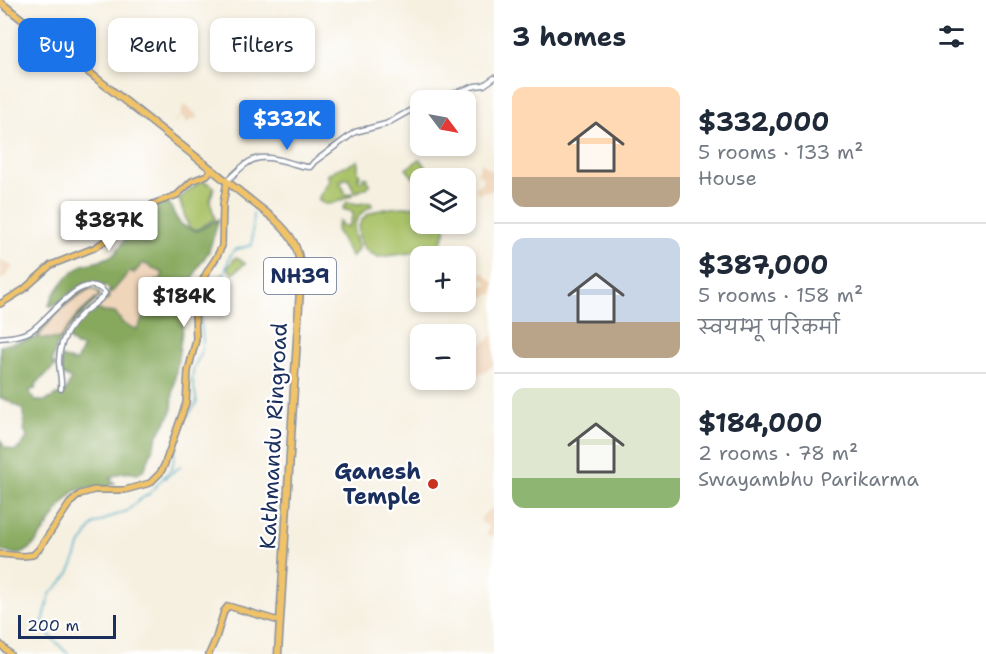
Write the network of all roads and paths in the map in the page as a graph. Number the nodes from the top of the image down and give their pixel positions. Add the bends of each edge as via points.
1 (0, 2) edge
2 (494, 78) edge
3 (467, 90) edge
4 (410, 111) edge
5 (212, 169) junction
6 (227, 181) junction
7 (0, 304) edge
8 (0, 338) edge
9 (61, 389) dead end
10 (0, 554) edge
11 (279, 621) junction
12 (0, 644) edge
13 (10, 654) edge
14 (209, 654) edge
15 (278, 654) edge

1 - 5 highway, Kathmandu Ringroad / NH39
2 - 3 street
4 - 6 street via 386,124 355,132 310,167 260,157
5 - 6 highway, Kathmandu Ringroad / NH39
5 - 7 main road via 175,196 153,204 94,249 51,264 23,290
6 - 10 main road via 222,246 196,296 196,340 188,371 186,403 165,465 150,483 125,490 80,494 35,553
6 - 11 highway, Kathmandu Ringroad / NH39 via 287,231 300,265
8 - 9 street via 32,330 84,287 103,290 102,298 76,320 62,342
11 - 14 main road via 228,606
11 - 15 highway, Kathmandu Ringroad / NH39
12 - 13 main road

